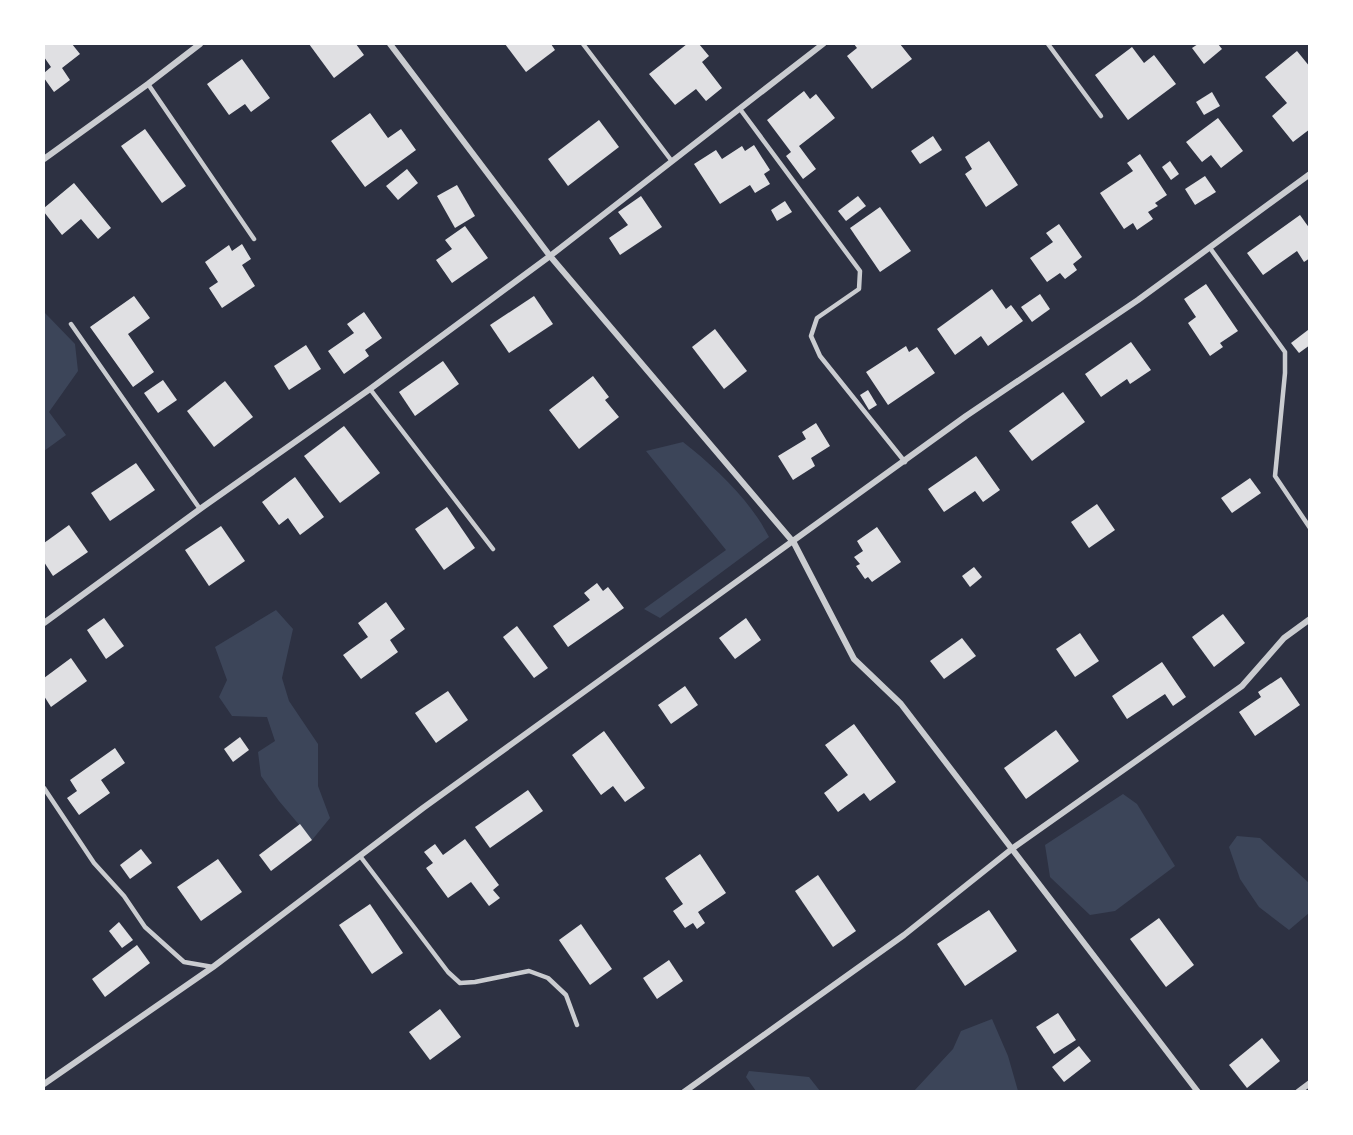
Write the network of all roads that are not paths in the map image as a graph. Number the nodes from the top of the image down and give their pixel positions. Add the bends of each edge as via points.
1 (200, 44) edge
2 (390, 44) edge
3 (583, 44) edge
4 (823, 44) edge
5 (1048, 44) edge
6 (148, 84) junction
7 (740, 109) junction
8 (1101, 116) dead end
9 (44, 159) edge
10 (671, 160) junction
11 (1310, 174) edge
12 (254, 239) dead end
13 (1210, 248) junction
14 (550, 256) junction
15 (71, 324) dead end
16 (370, 389) junction
17 (905, 462) junction
18 (200, 509) junction
19 (1310, 528) edge
20 (794, 543) junction
21 (493, 549) dead end
22 (1310, 619) edge
23 (44, 623) edge
24 (44, 788) edge
25 (1013, 848) junction
26 (360, 856) junction
27 (213, 967) junction
28 (578, 1025) dead end
29 (1310, 1083) edge
30 (44, 1084) edge
31 (684, 1092) edge
32 (1198, 1092) edge
33 (1298, 1092) edge

1 - 6 street
2 - 14 street
3 - 10 lane
4 - 7 street
5 - 8 lane
6 - 9 street
6 - 12 lane
7 - 10 street
7 - 17 lane via 860,271 859,289 817,318 811,336 820,356
10 - 14 street
11 - 13 street
13 - 17 street
13 - 19 lane via 1285,351 1275,476
14 - 16 street
14 - 20 street
15 - 18 lane
16 - 18 street
16 - 21 lane
17 - 20 street
18 - 23 street
20 - 25 street via 854,659 901,704
20 - 26 street
22 - 25 street via 1284,638 1242,686
24 - 27 lane via 94,863 145,927 184,962
25 - 31 street via 904,935
25 - 32 street
26 - 27 street
26 - 28 lane via 460,983 529,971 548,978 566,995
27 - 30 street
29 - 33 street

